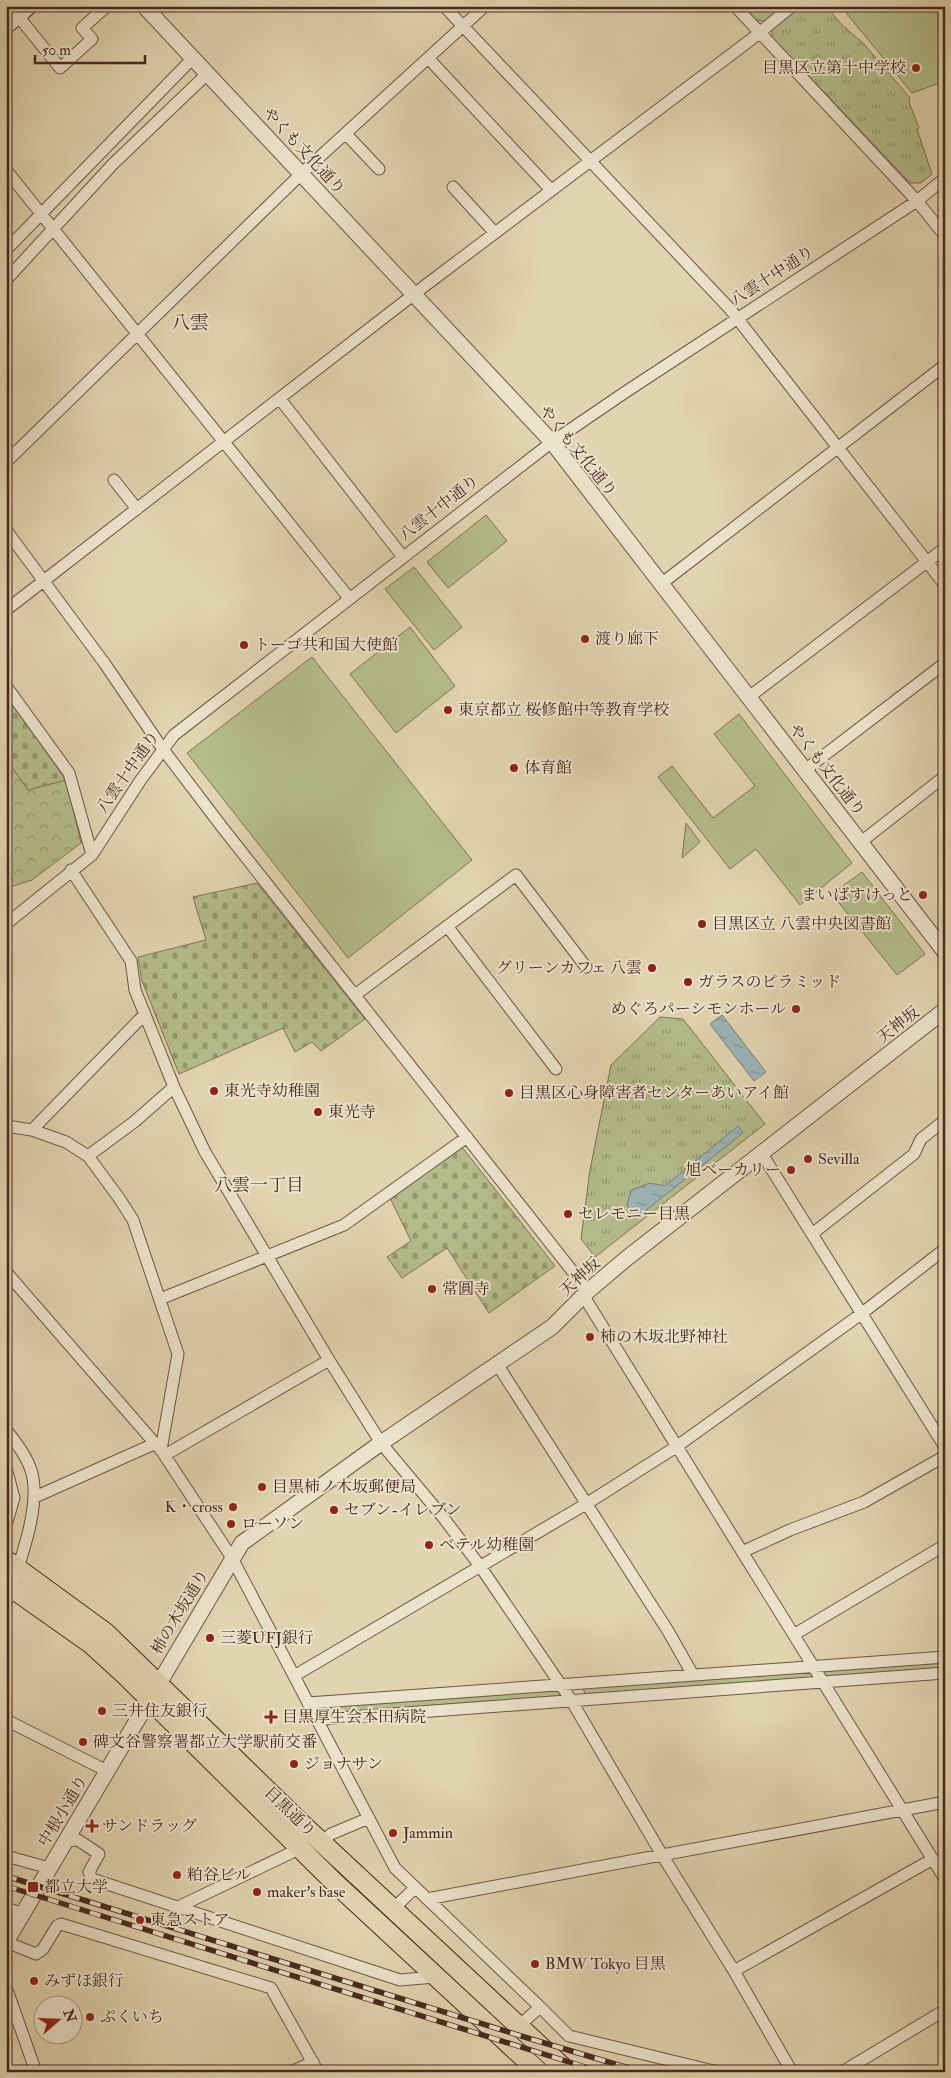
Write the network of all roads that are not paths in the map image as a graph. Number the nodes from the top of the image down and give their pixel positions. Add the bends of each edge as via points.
1 (107, 6) edge
2 (144, 6) edge
3 (444, 6) edge
4 (485, 6) edge
5 (735, 6) edge
6 (792, 6) edge
7 (18, 16) edge
8 (463, 26) junction
9 (760, 32) junction
10 (428, 58) junction
11 (192, 59) junction
12 (207, 74) junction
13 (346, 134) junction
14 (591, 160) junction
15 (379, 169) dead end
16 (6, 170) edge
17 (301, 174) junction
18 (945, 178) edge
19 (453, 187) dead end
20 (551, 190) junction
21 (917, 200) junction
22 (42, 214) junction
23 (54, 229) junction
24 (495, 233) junction
25 (945, 236) edge
26 (6, 250) edge
27 (6, 280) edge
28 (413, 295) junction
29 (737, 319) junction
30 (138, 333) junction
31 (945, 365) edge
32 (280, 399) junction
33 (224, 442) junction
34 (552, 442) junction
35 (837, 449) junction
36 (6, 462) edge
37 (114, 480) dead end
38 (137, 509) junction
39 (6, 530) edge
40 (945, 548) edge
41 (403, 557) junction
42 (927, 562) junction
43 (44, 581) junction
44 (661, 584) junction
45 (945, 585) edge
46 (349, 598) junction
47 (6, 610) edge
48 (945, 663) edge
49 (6, 686) edge
50 (750, 697) junction
51 (162, 748) junction
52 (805, 770) junction
53 (945, 776) edge
54 (861, 842) junction
55 (92, 855) junction
56 (71, 870) junction
57 (6, 924) edge
58 (447, 926) junction
59 (945, 952) edge
60 (586, 967) dead end
61 (355, 994) junction
62 (945, 1010) edge
63 (145, 1014) junction
64 (556, 1069) dead end
65 (174, 1087) junction
66 (945, 1120) edge
67 (6, 1126) edge
68 (32, 1130) junction
69 (467, 1137) junction
70 (762, 1154) junction
71 (88, 1156) junction
72 (812, 1234) junction
73 (945, 1249) edge
74 (267, 1256) junction
75 (6, 1272) edge
76 (586, 1293) junction
77 (160, 1299) junction
78 (861, 1314) junction
79 (329, 1360) junction
80 (497, 1364) junction
81 (6, 1430) edge
82 (381, 1443) junction
83 (676, 1447) junction
84 (945, 1447) edge
85 (160, 1450) junction
86 (945, 1456) edge
87 (6, 1468) edge
88 (35, 1497) junction
89 (586, 1504) junction
90 (6, 1525) edge
91 (945, 1545) edge
92 (742, 1552) junction
93 (232, 1558) junction
94 (12, 1564) edge
95 (480, 1566) junction
96 (8, 1592) edge
97 (795, 1634) junction
98 (945, 1657) edge
99 (814, 1666) junction
100 (945, 1673) edge
101 (693, 1675) junction
102 (294, 1676) junction
103 (824, 1682) junction
104 (561, 1685) junction
105 (154, 1690) junction
106 (571, 1700) junction
107 (308, 1703) junction
108 (6, 1720) edge
109 (318, 1722) junction
110 (107, 1771) junction
111 (945, 1802) edge
112 (903, 1810) junction
113 (369, 1818) junction
114 (66, 1841) junction
115 (321, 1842) junction
116 (301, 1848) junction
117 (662, 1855) junction
118 (6, 1856) edge
119 (933, 1859) junction
120 (50, 1868) junction
121 (945, 1879) edge
122 (415, 1888) junction
123 (427, 1899) junction
124 (178, 1907) junction
125 (6, 1908) edge
126 (393, 1909) junction
127 (23, 1914) junction
128 (6, 1942) edge
129 (734, 1971) junction
130 (435, 1977) junction
131 (6, 1987) edge
132 (540, 2007) junction
133 (945, 2010) edge
134 (519, 2026) junction
135 (316, 2067) edge
136 (36, 2072) edge
137 (291, 2072) edge
138 (539, 2072) edge
139 (568, 2072) edge
140 (718, 2072) edge
141 (792, 2072) edge
142 (842, 2072) edge

1 - 7 street via 82,28 92,39 60,68
2 - 11 street, やくも文化通り
3 - 8 street
4 - 8 street
5 - 9 street
6 - 9 street
8 - 10 street
8 - 14 street
9 - 14 street
9 - 21 street
10 - 13 street
10 - 20 street
11 - 12 street, やくも文化通り
11 - 22 street
12 - 17 street, やくも文化通り
12 - 23 street via 113,164
13 - 15 street
13 - 17 street
14 - 20 street
14 - 29 street
16 - 22 street
17 - 28 street, やくも文化通り
17 - 30 street
18 - 21 street, 八雲十中通り
19 - 24 street
20 - 24 street
21 - 25 street
21 - 29 street, 八雲十中通り
22 - 23 street
22 - 26 street
23 - 27 street
23 - 30 street
24 - 28 street
28 - 32 street
28 - 34 street, やくも文化通り
29 - 34 street, 八雲十中通り
29 - 35 street
30 - 33 street
30 - 36 street
31 - 35 street
32 - 33 street
32 - 41 street
33 - 38 street
33 - 46 street
34 - 41 street, 八雲十中通り
34 - 44 street, やくも文化通り
35 - 42 street
35 - 44 street
37 - 38 street
38 - 43 street
39 - 43 street
40 - 42 street
41 - 46 street, 八雲十中通り
42 - 45 street
42 - 50 street
43 - 47 street
43 - 51 street
44 - 50 street, やくも文化通り
46 - 51 street, 八雲十中通り via 174,735
48 - 52 street
49 - 55 street via 69,773
50 - 52 street, やくも文化通り
51 - 55 street, 八雲十中通り
51 - 61 street
52 - 54 street, やくも文化通り
53 - 54 street
54 - 59 street, やくも文化通り
55 - 56 street, 八雲十中通り
56 - 57 street, 八雲十中通り
56 - 63 street via 131,961 135,990
58 - 60 street via 516,875
58 - 61 street
58 - 64 street
61 - 69 street
62 - 70 street, 天神坂
63 - 65 street
63 - 68 street
65 - 71 street
65 - 74 street via 205,1152
66 - 72 street via 921,1139 914,1154
67 - 68 street
68 - 71 street via 66,1142
69 - 74 street via 344,1225
69 - 76 street
70 - 72 street
70 - 76 street, 天神坂
71 - 77 street via 133,1220
72 - 78 street
73 - 78 street
74 - 77 street
74 - 79 street
75 - 85 street
76 - 80 street, 天神坂 via 558,1322
76 - 83 street
77 - 85 street via 178,1354
78 - 83 street
78 - 84 street
79 - 82 street
79 - 85 street
80 - 82 street, 天神坂
80 - 89 street
81 - 88 street via 31,1470
82 - 93 street, 天神坂 via 246,1540
82 - 95 street
83 - 89 street
83 - 92 street
85 - 88 street
85 - 93 street
86 - 92 street via 864,1502
87 - 90 street via 14,1498
88 - 94 street
89 - 95 street
89 - 101 street
91 - 97 street
92 - 97 street
93 - 102 street
93 - 105 street, 柿の木坂通り
94 - 96 street
94 - 105 main road, 目黒通り via 106,1633
95 - 102 street
95 - 104 street
96 - 105 main road, 目黒通り via 91,1644
97 - 99 street
98 - 99 street
99 - 101 street
99 - 103 street
100 - 103 street
101 - 104 street
102 - 107 street
103 - 106 street
103 - 112 street
104 - 106 street
104 - 107 street
105 - 110 street, 中根小通り
105 - 115 main road, 目黒通り
105 - 116 main road, 目黒通り
106 - 109 street
106 - 117 street
107 - 109 street
108 - 110 street
109 - 113 street
110 - 114 street, 中根小通り
111 - 112 street
112 - 117 street
112 - 119 street
113 - 115 street via 331,1834
113 - 122 street via 395,1868
114 - 120 street, 中根小通り
114 - 124 street via 78,1840 99,1854 89,1872 92,1879
115 - 126 main road, 目黒通り
116 - 124 street
116 - 130 main road, 目黒通り
117 - 123 street
117 - 129 street
118 - 120 street
119 - 121 street
119 - 129 street
120 - 127 street, 中根小通り
122 - 123 street
122 - 126 street
123 - 132 street
124 - 130 street via 400,1980
125 - 127 street
126 - 134 main road, 目黒通り
127 - 128 street, 中根小通り
128 - 135 street via 36,1954 61,1924 271,1988
129 - 141 street
130 - 138 main road, 目黒通り
131 - 136 street
132 - 134 street
132 - 140 street via 570,2036
133 - 142 street
134 - 139 main road, 目黒通り
135 - 137 street

